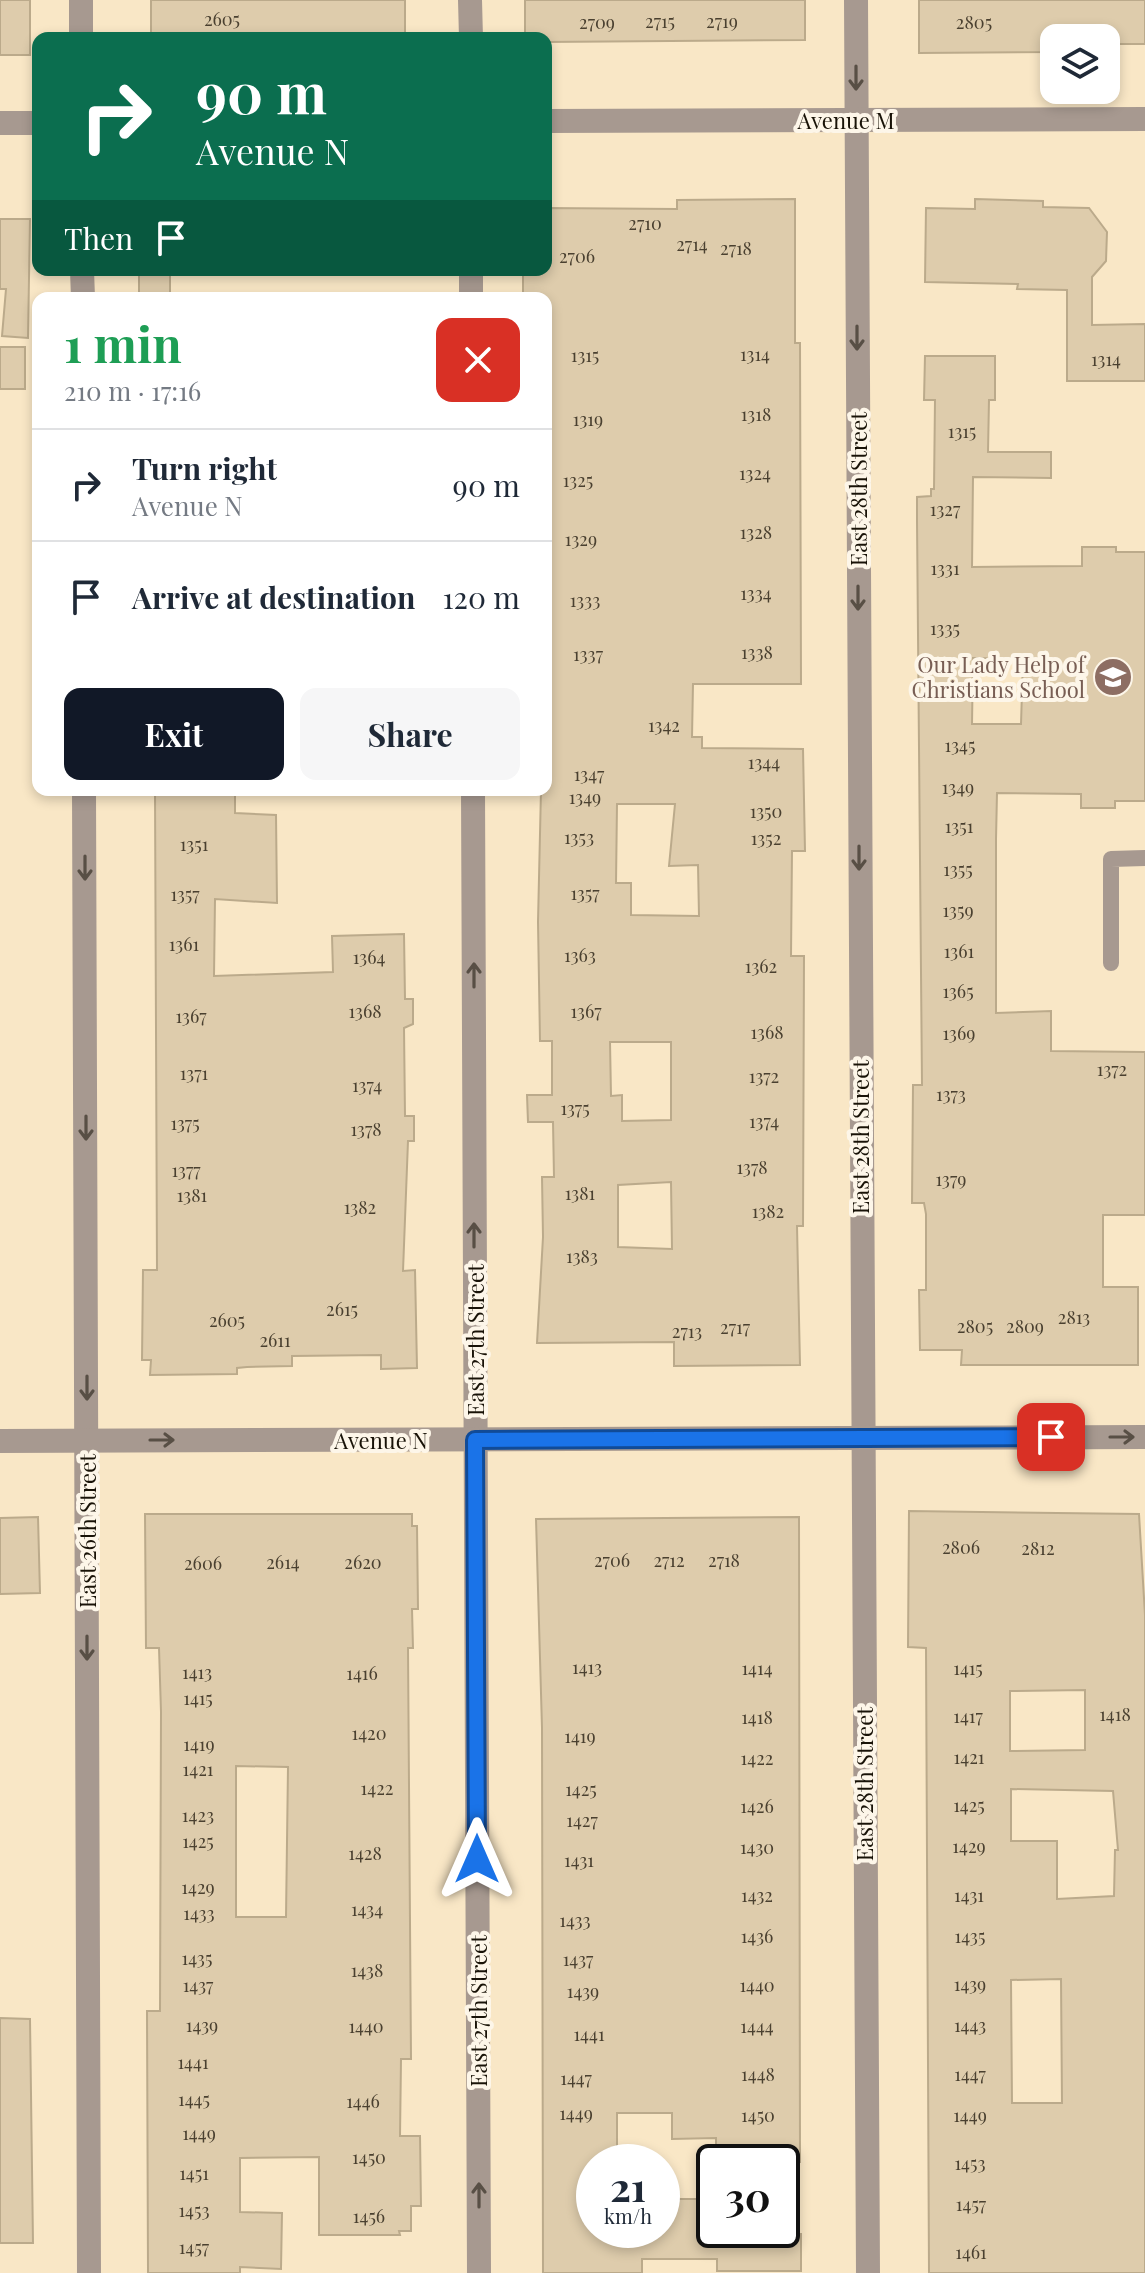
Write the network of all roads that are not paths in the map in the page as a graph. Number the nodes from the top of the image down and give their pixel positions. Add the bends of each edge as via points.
1 (81, 0) edge
2 (470, 0) edge
3 (856, 0) edge
4 (81, 32) edge
5 (471, 32) edge
6 (1145, 119) edge
7 (856, 120) junction
8 (552, 121) edge
9 (0, 123) edge
10 (32, 123) edge
11 (84, 796) edge
12 (473, 796) edge
13 (1145, 858) edge
14 (1111, 963) dead end
15 (1145, 1437) edge
16 (862, 1438) junction
17 (87, 1440) junction
18 (475, 1440) junction
19 (0, 1441) edge
20 (89, 2273) edge
21 (479, 2273) edge
22 (868, 2273) edge

1 - 4 street
2 - 5 street
3 -> 7 street, East 28th Street
6 - 7 street, Avenue M
7 - 8 street, Avenue M
7 -> 16 street, East 28th Street
9 - 10 street
11 -> 17 street, East 26th Street
18 -> 12 street, East 27th Street
13 - 14 lane via 1111,859
16 -> 15 street, Avenue N
16 - 18 street, Avenue N
16 - 22 street, East 28th Street
17 -> 18 street, Avenue N
17 - 19 street, Avenue N
17 -> 20 street, East 26th Street
21 -> 18 street, East 27th Street

